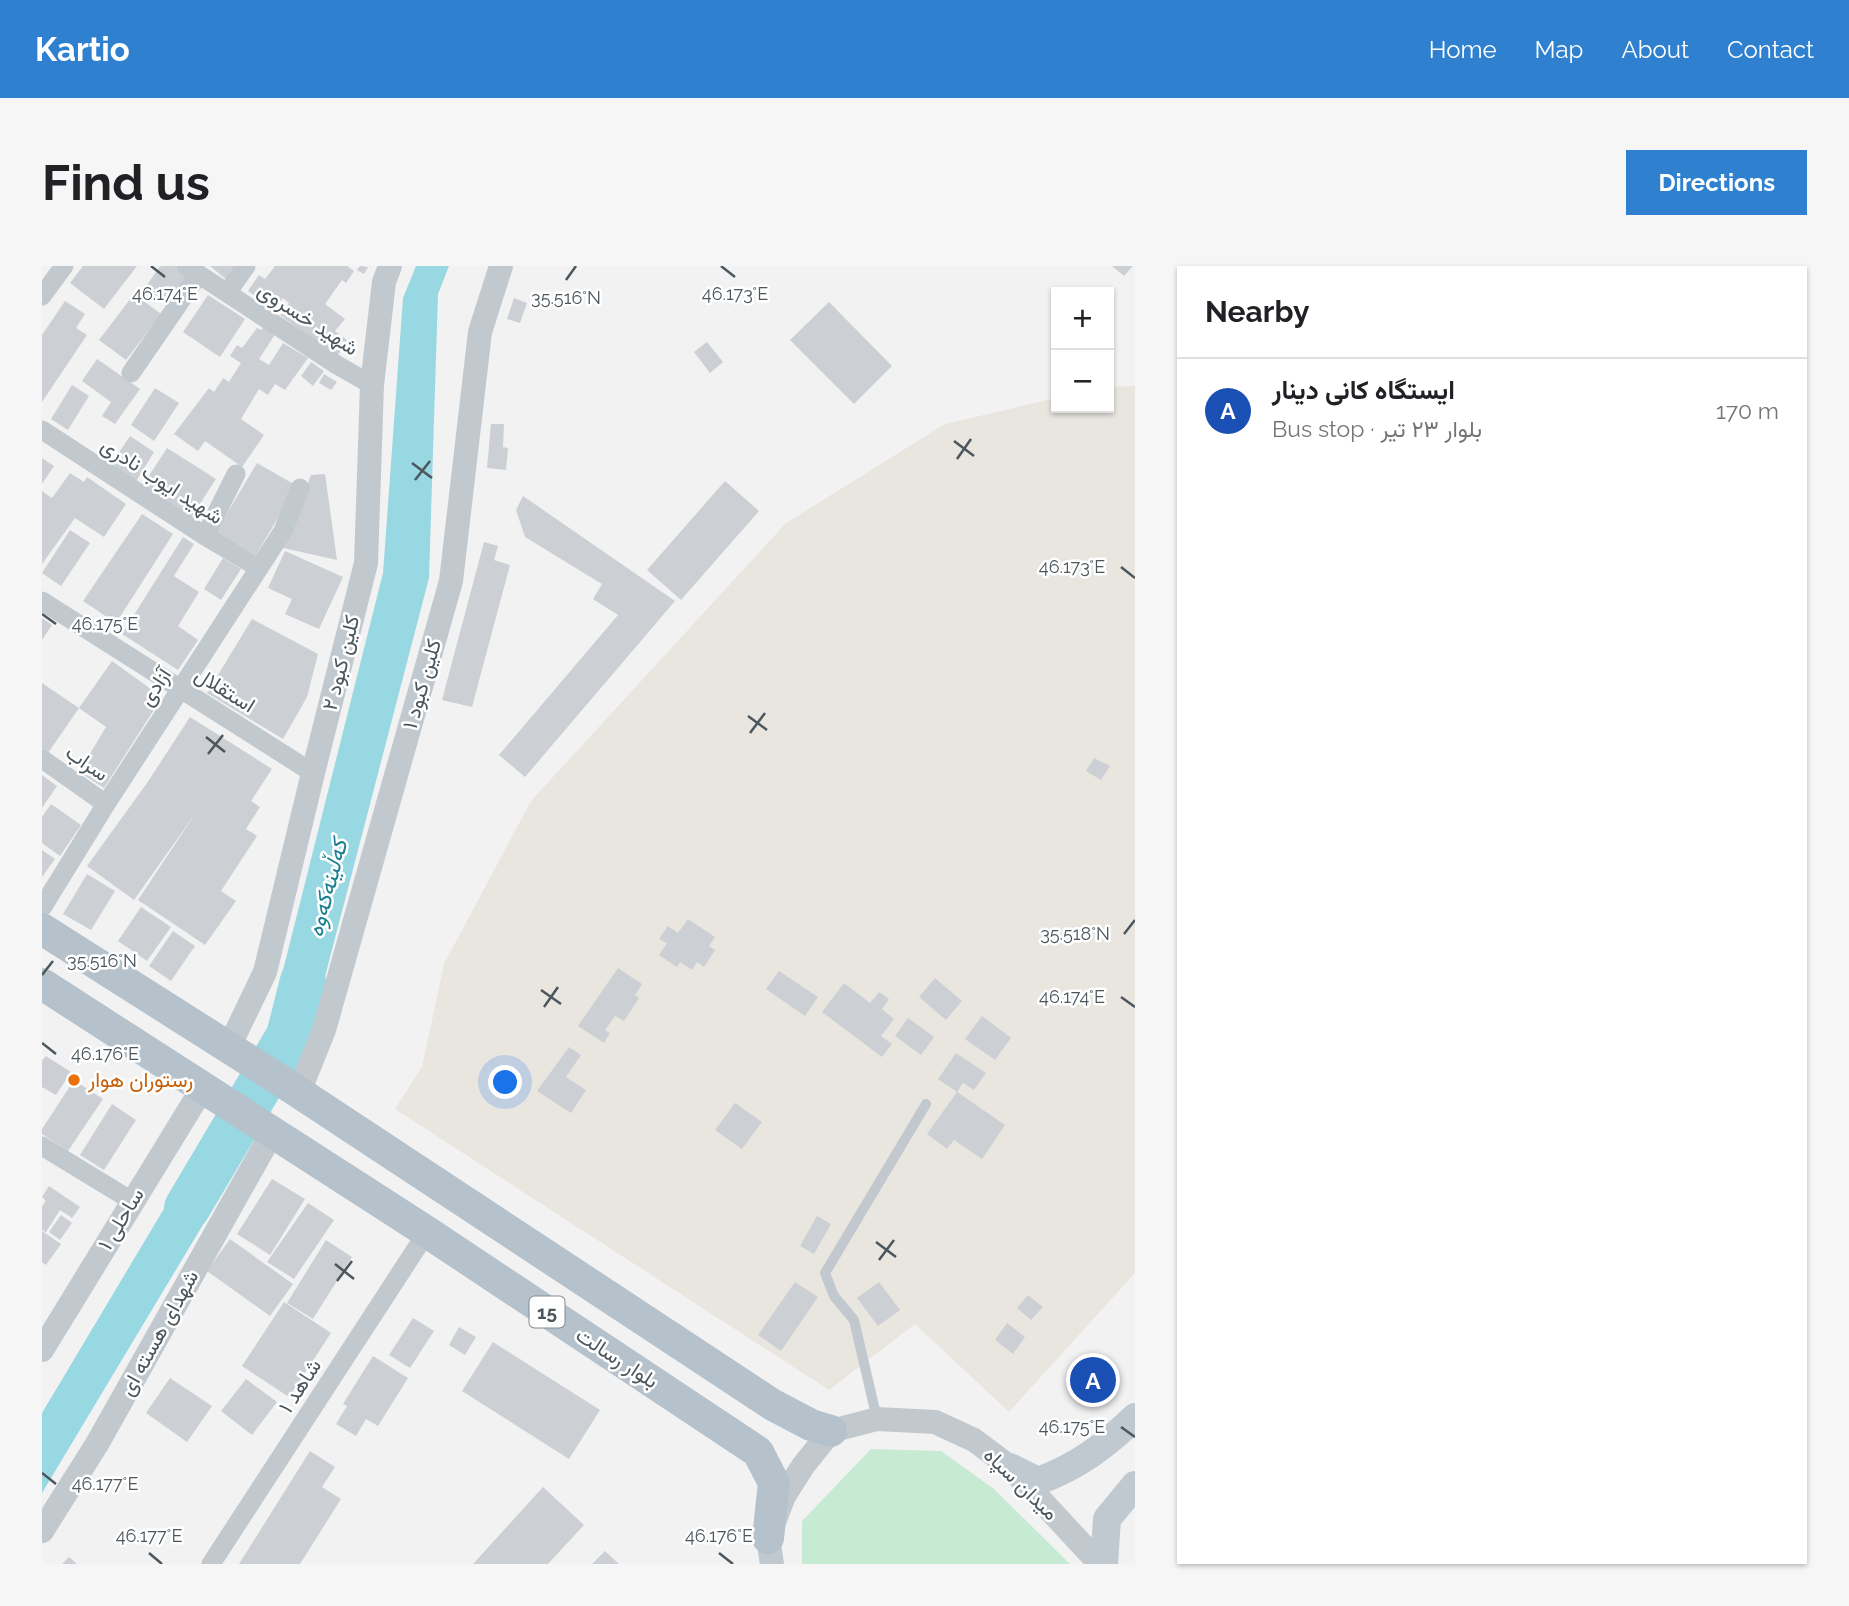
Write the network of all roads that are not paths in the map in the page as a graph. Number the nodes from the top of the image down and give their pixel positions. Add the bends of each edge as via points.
1 (246, 266) edge
2 (390, 266) edge
3 (501, 266) edge
4 (54, 269) edge
5 (192, 270) edge
6 (227, 293) junction
7 (42, 296) edge
8 (131, 373) dead end
9 (372, 385) junction
10 (42, 430) edge
11 (236, 474) dead end
12 (300, 488) dead end
13 (205, 536) junction
14 (259, 568) junction
15 (42, 601) edge
16 (181, 689) junction
17 (42, 760) edge
18 (313, 773) junction
19 (106, 804) junction
20 (42, 908) edge
21 (42, 929) edge
22 (42, 984) edge
23 (234, 1050) junction
24 (291, 1087) junction
25 (208, 1092) junction
26 (926, 1104) dead end
27 (265, 1129) junction
28 (42, 1146) edge
29 (132, 1201) junction
30 (427, 1232) junction
31 (42, 1350) edge
32 (1135, 1418) edge
33 (877, 1419) junction
34 (831, 1431) junction
35 (1010, 1468) junction
36 (1135, 1485) edge
37 (42, 1531) edge
38 (770, 1551) edge
39 (211, 1564) edge
40 (1102, 1564) edge

1 - 6 street
2 - 9 street, کلین کبود ۲ via 384,282
3 - 24 street, کلین کبود ۱ via 480,332 451,581 324,1030
4 - 7 street
5 - 6 street, شهید خسروی
5 - 8 street
6 - 9 street, شهید خسروی
9 - 18 street, کلین کبود ۲ via 366,563
10 - 13 street, شهید ایوب نادری
11 - 13 street
12 - 14 street, آزادی via 283,531
13 - 14 street, شهید ایوب نادری
14 - 16 street, آزادی
15 - 16 street, استقلال
16 - 18 street, استقلال
16 - 19 street, آزادی
17 - 19 street, سراب
18 - 23 street, کلین کبود ۲ via 265,972
19 - 20 street, آزادی
21 - 23 main road, 15
22 - 25 main road, 15
23 - 24 main road, 15
24 - 34 main road, 15 via 773,1405
25 - 27 main road, 15
25 - 29 street, ساحلی ۱
26 - 33 lane via 825,1273 834,1296 854,1320
27 - 30 main road, بلوار رسالت / 15
27 - 37 street, شهدای هسته ای via 97,1444
28 - 29 street
29 - 31 street, ساحلی ۱
30 - 38 main road, بلوار رسالت / 15 via 758,1452 774,1483
30 - 39 street, شاهد ۱
32 - 35 main road via 1068,1470 1038,1481
33 - 34 street, میدان سپاه
33 - 35 street, میدان سپاه via 935,1422 974,1440
34 - 38 street, 15 via 784,1496
35 - 40 street, میدان سپاه
36 - 40 main road via 1107,1519

